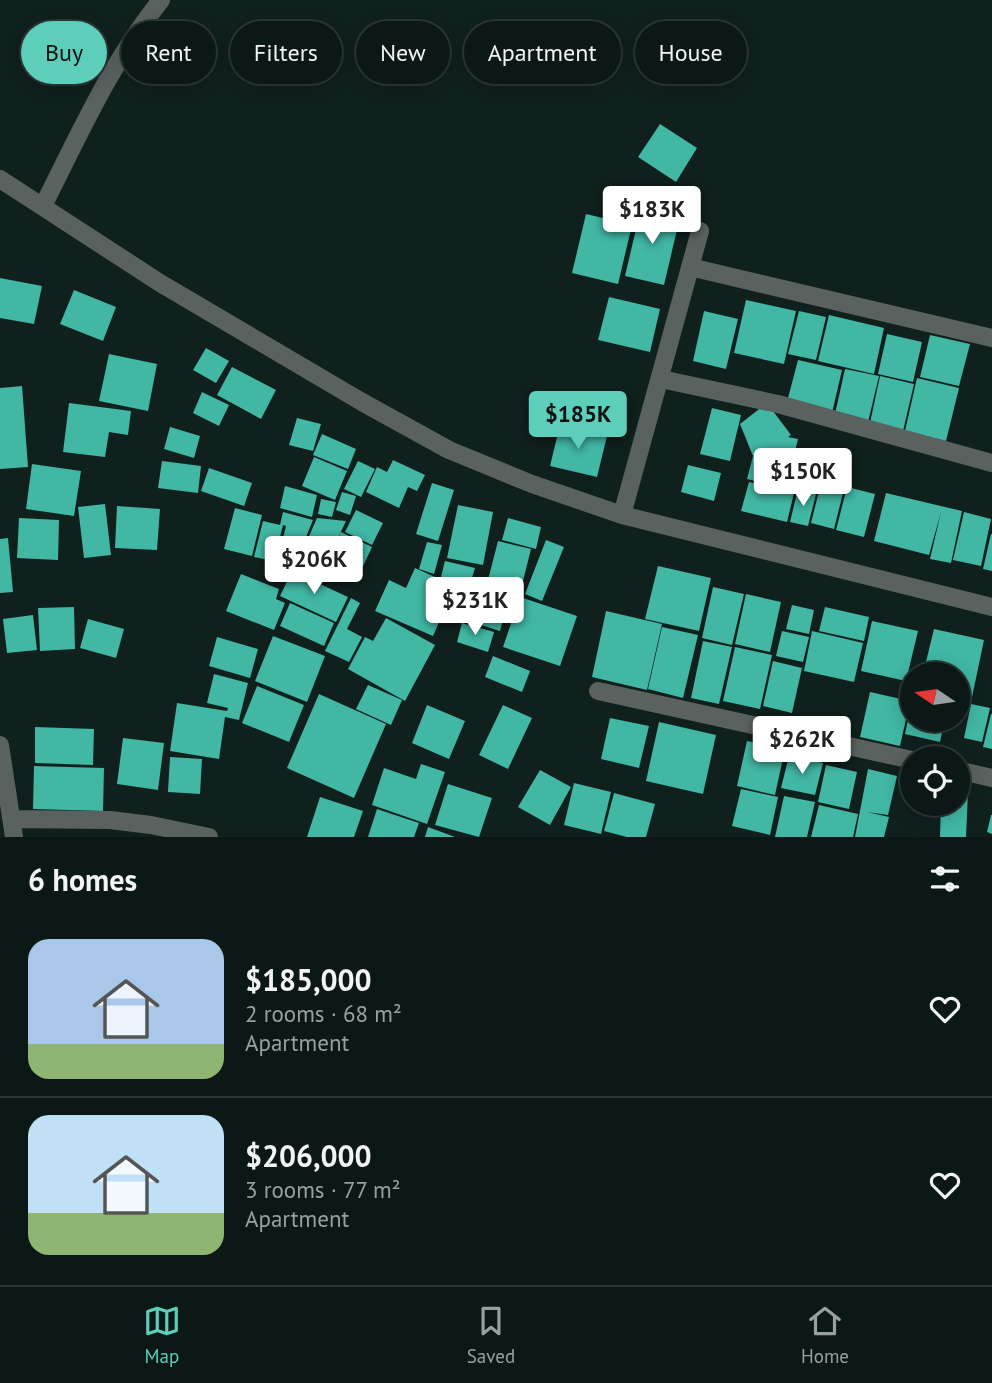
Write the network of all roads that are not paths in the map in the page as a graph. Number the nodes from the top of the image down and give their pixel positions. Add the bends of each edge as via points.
1 (161, 0) edge
2 (0, 179) edge
3 (43, 206) junction
4 (700, 231) dead end
5 (690, 267) junction
6 (992, 338) edge
7 (661, 379) junction
8 (992, 463) edge
9 (622, 515) junction
10 (992, 607) edge
11 (598, 691) dead end
12 (0, 745) edge
13 (900, 757) edge
14 (970, 773) edge
15 (992, 778) edge
16 (13, 828) edge
17 (209, 837) edge

1 - 3 street via 106,81
2 - 3 street
3 - 9 street via 160,283 449,450
4 - 5 street
5 - 6 street
5 - 7 street
7 - 8 street via 778,404
7 - 9 street
9 - 10 street
11 - 13 street
12 - 16 street
14 - 15 street
16 - 17 street via 110,820

